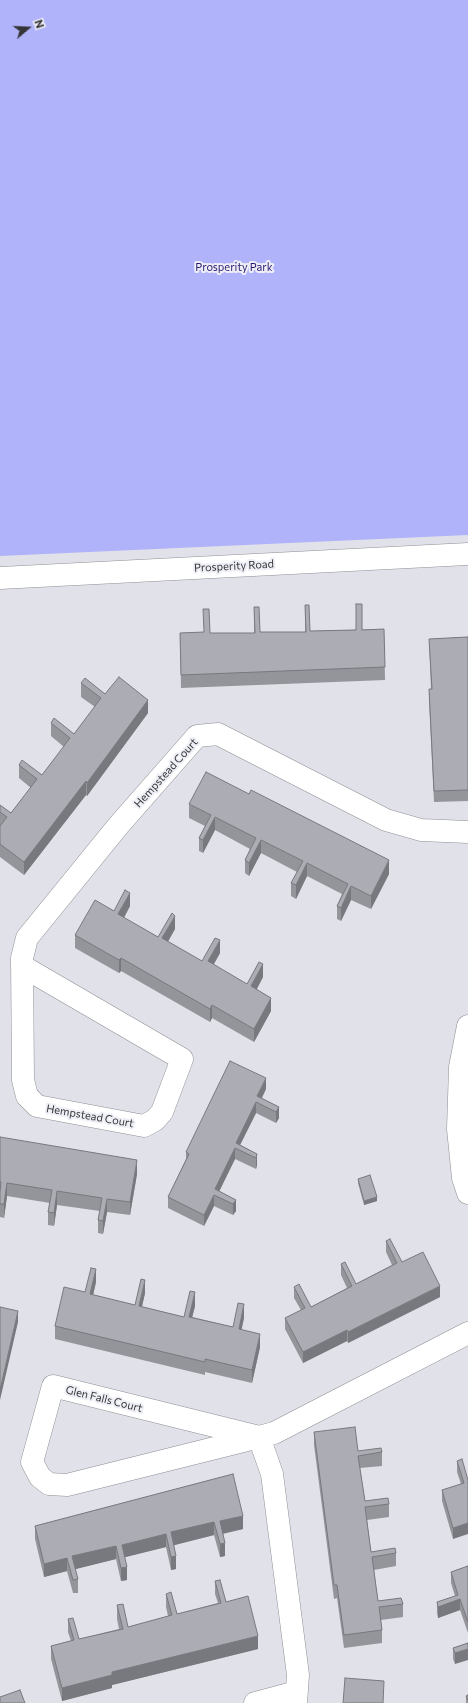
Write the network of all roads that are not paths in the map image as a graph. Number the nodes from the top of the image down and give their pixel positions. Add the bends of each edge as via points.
1 (468, 554) edge
2 (0, 578) edge
3 (468, 832) edge
4 (22, 966) junction
5 (468, 1026) edge
6 (468, 1193) edge
7 (468, 1333) edge
8 (259, 1437) junction
9 (296, 1698) edge
10 (255, 1703) edge

1 - 2 street, Prosperity Road
3 - 4 street, Hempstead Court via 421,830 386,820 218,734 197,736 118,826 27,938
4 - 4 street, Hempstead Court via 23,1080 27,1096 37,1106 144,1126 155,1120 162,1112 182,1059
5 - 6 street via 460,1067 458,1128 463,1178
7 - 8 street, Glen Falls Court via 298,1422
8 - 8 street, Glen Falls Court via 67,1485 49,1484 40,1477 32,1462 53,1386
8 - 9 street via 272,1474 298,1675
9 - 10 street

